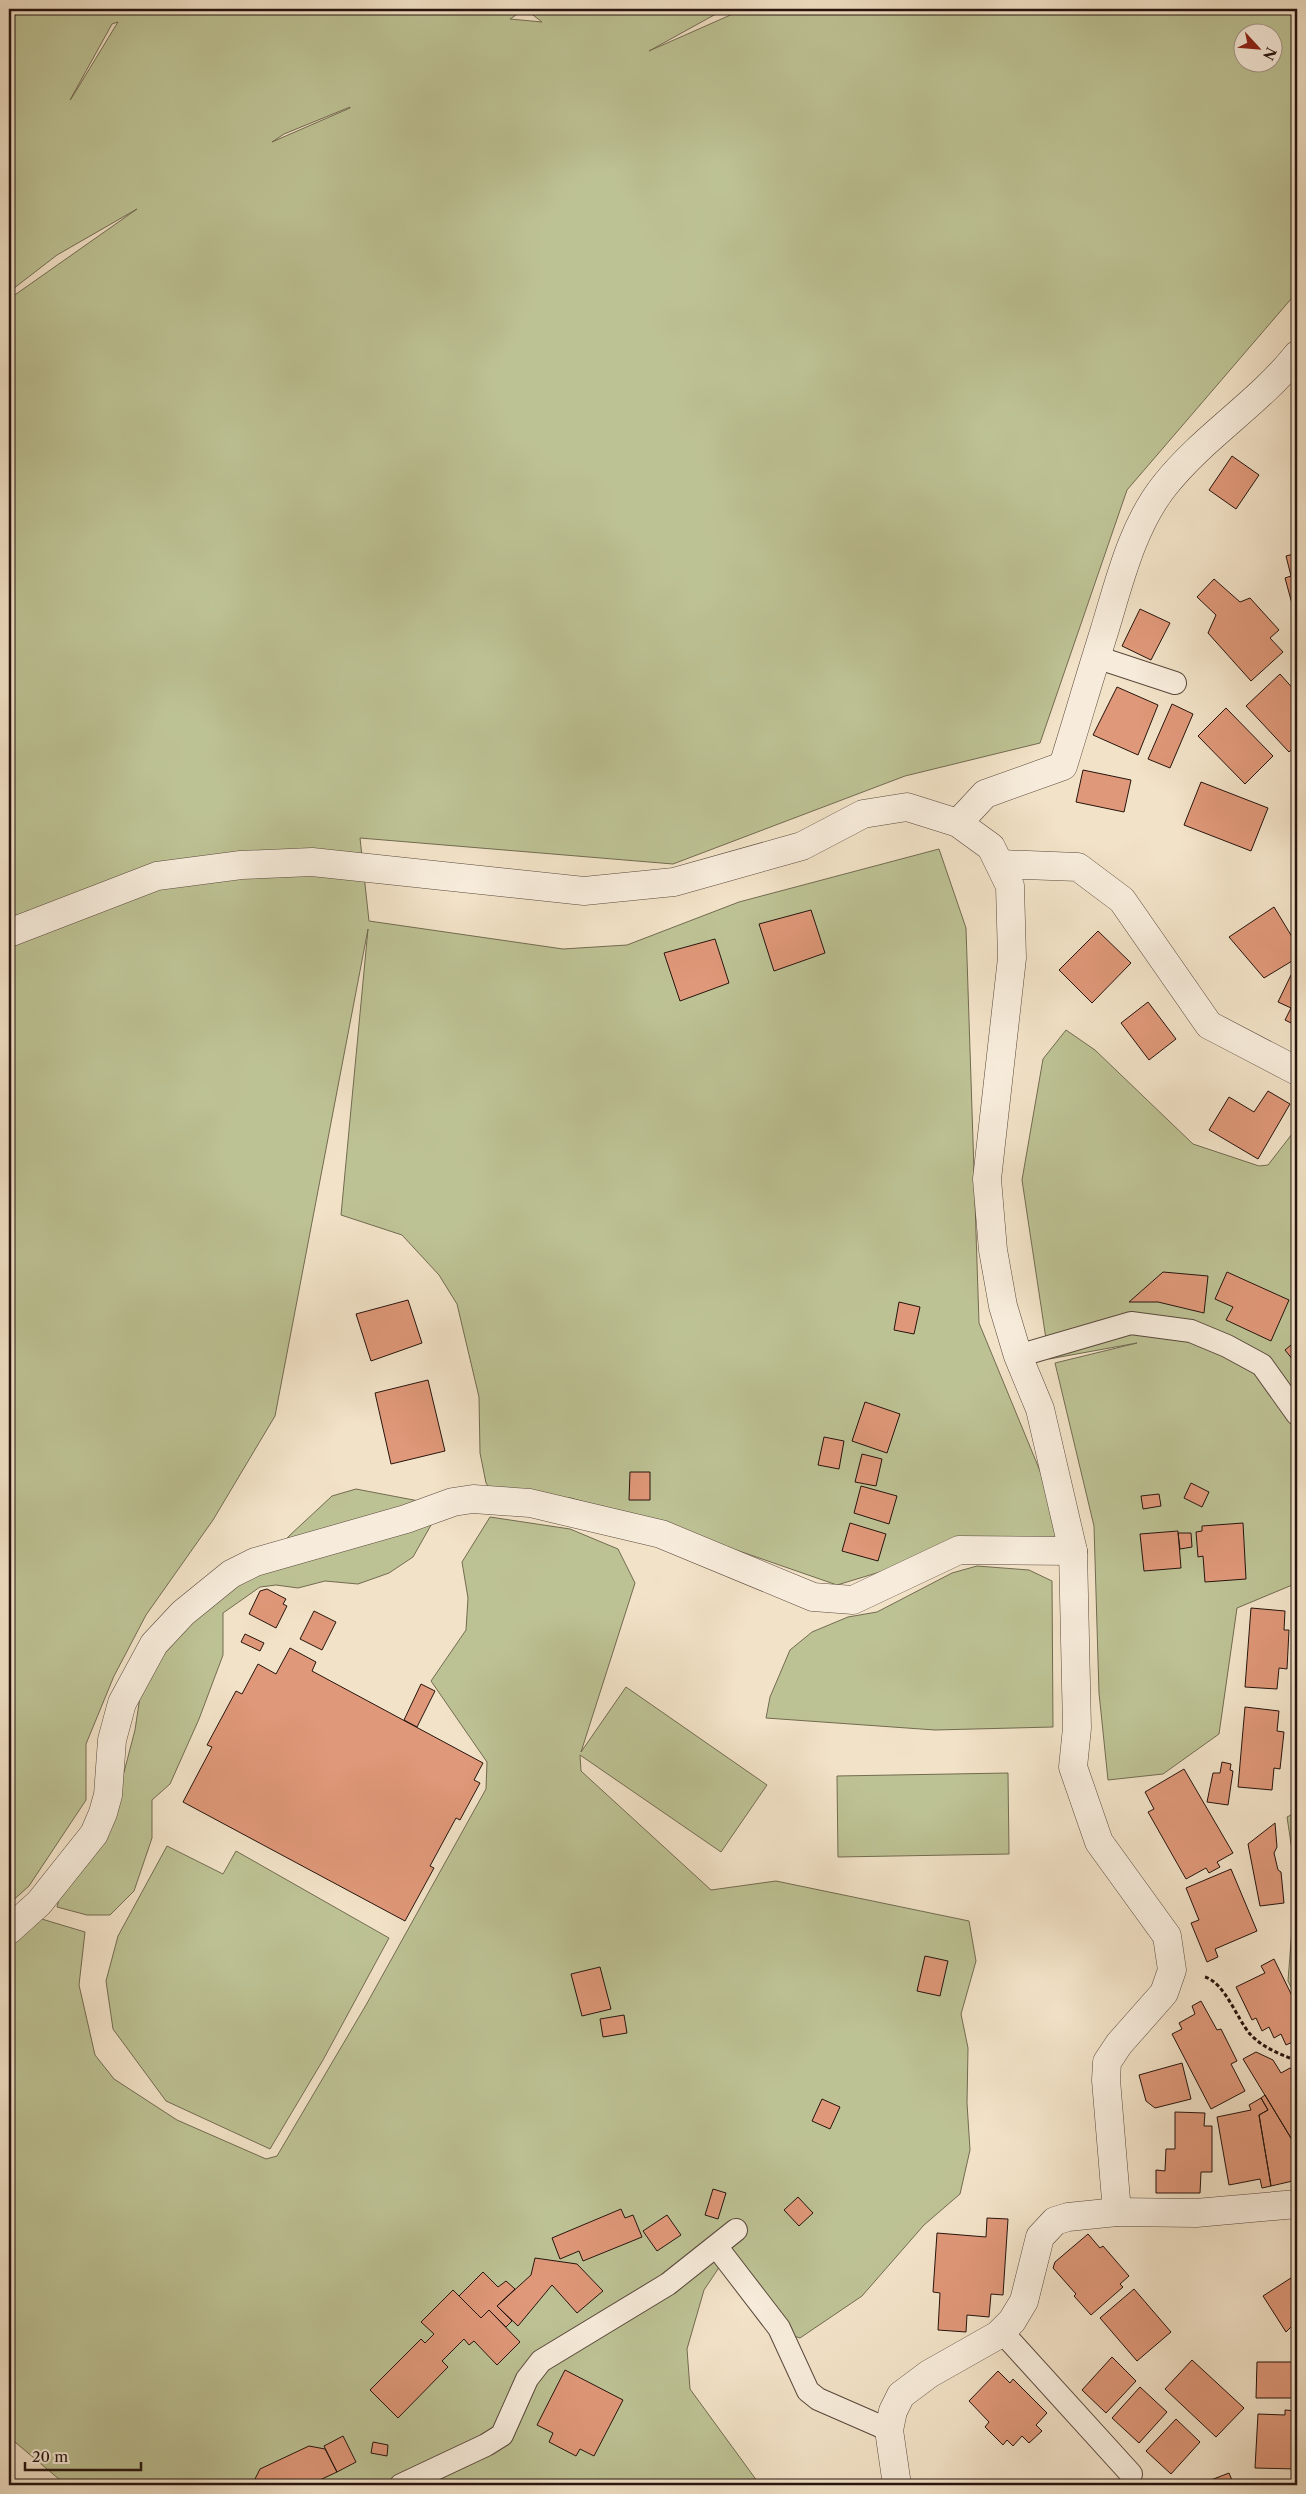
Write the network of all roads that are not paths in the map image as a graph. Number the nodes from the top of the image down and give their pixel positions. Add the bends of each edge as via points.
1 (1297, 355) edge
2 (1096, 657) junction
3 (1175, 683) dead end
4 (958, 823) junction
5 (1000, 864) junction
6 (9, 932) edge
7 (1297, 1071) edge
8 (1018, 1356) junction
9 (1297, 1414) edge
10 (1073, 1551) junction
11 (9, 1930) edge
12 (1297, 2204) edge
13 (1117, 2212) junction
14 (736, 2230) dead end
15 (716, 2246) junction
16 (1002, 2332) junction
17 (889, 2430) junction
18 (1131, 2474) dead end
19 (401, 2485) edge
20 (896, 2485) edge

1 - 2 street via 1281,376 1199,447 1164,486 1141,525 1118,584
2 - 3 lane
2 - 4 street via 1063,766 985,794
4 - 5 street via 991,847
4 - 6 street via 907,807 864,814 802,846 674,882 584,891 312,862 241,865 157,876
5 - 7 street via 1078,867 1122,900 1209,1025
5 - 8 street via 1010,886 1012,958 987,1179 993,1250 1003,1306
8 - 9 lane via 1131,1323 1191,1331 1262,1365
8 - 10 street via 1040,1408
10 - 11 street via 959,1550 853,1600 813,1597 662,1534 530,1503 473,1499 453,1502 406,1519 255,1562 231,1574 183,1613 154,1644 122,1703 112,1740 108,1795 94,1834 39,1903
10 - 13 street via 1077,1728 1073,1767 1099,1842 1167,1936 1172,1970 1164,1993 1107,2062
12 - 13 street via 1196,2213
13 - 16 street via 1055,2221 1040,2237 1024,2300
14 - 15 lane
15 - 17 lane via 778,2328 808,2391 818,2399
15 - 19 lane via 668,2284 541,2361 527,2379 502,2435
16 - 17 street via 929,2374 901,2395 892,2411
16 - 18 lane
17 - 20 street

